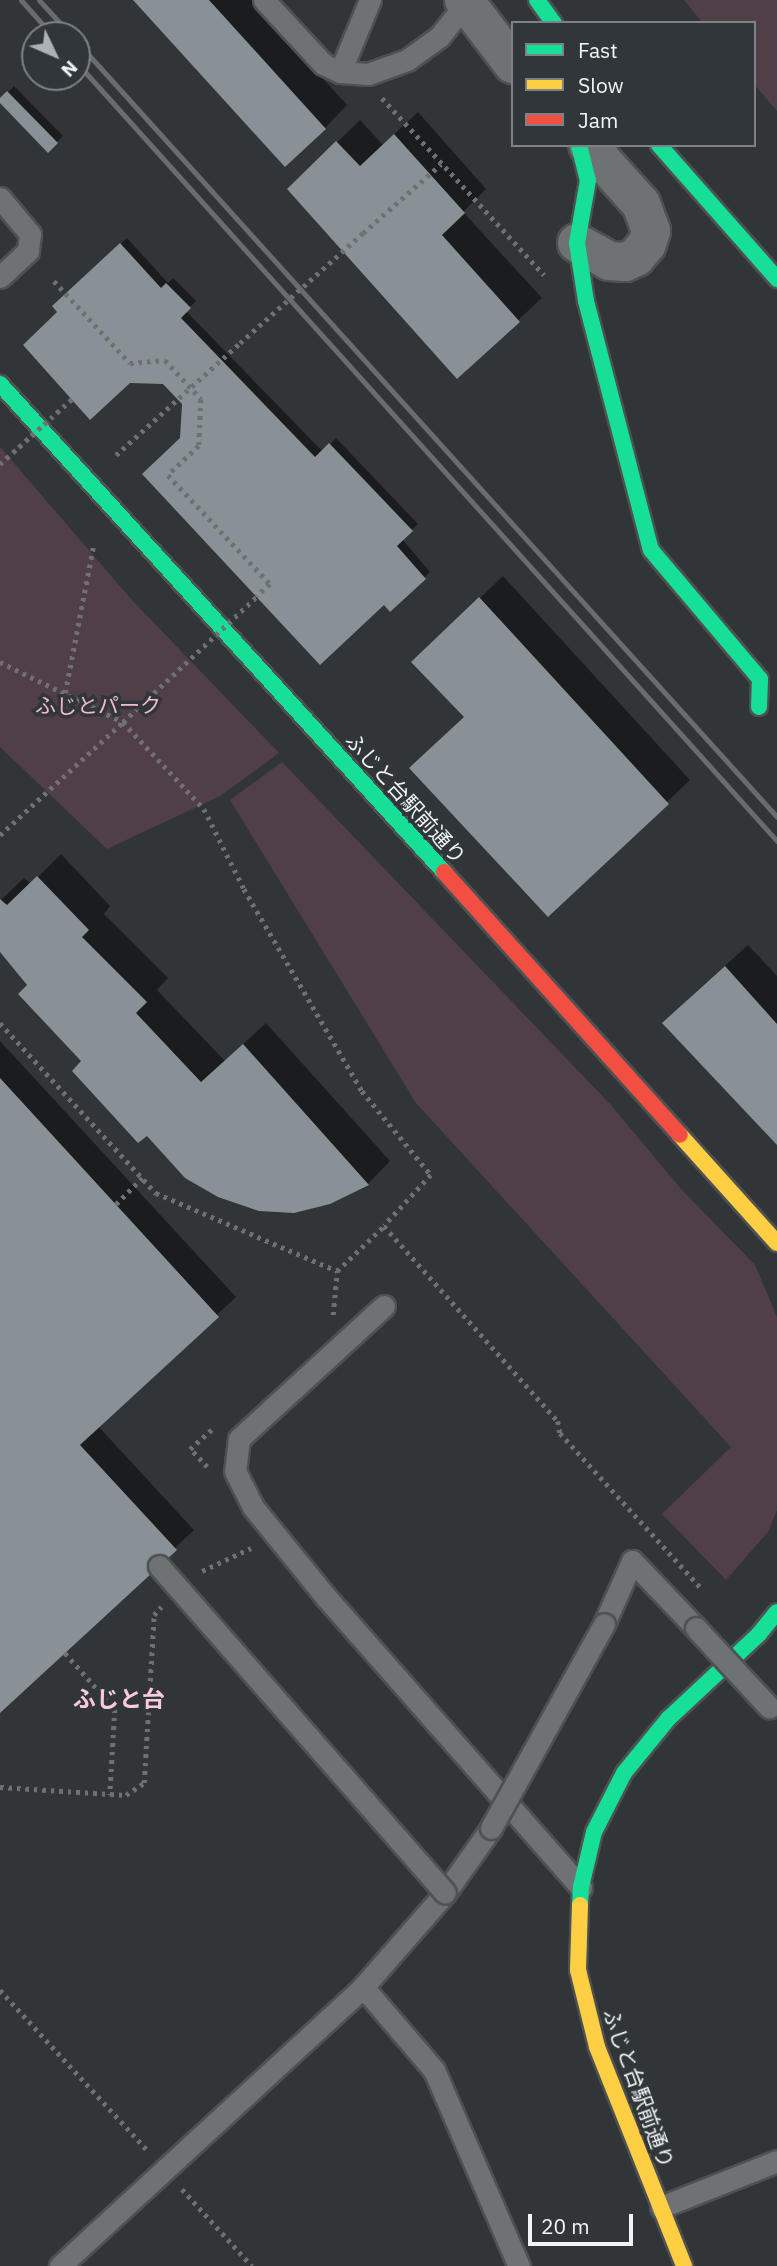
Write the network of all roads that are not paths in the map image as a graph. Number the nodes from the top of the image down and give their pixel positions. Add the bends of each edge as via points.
1 (264, 0) edge
2 (370, 0) edge
3 (537, 0) edge
4 (465, 1) edge
5 (553, 21) edge
6 (511, 61) edge
7 (340, 72) junction
8 (580, 147) edge
9 (589, 147) edge
10 (661, 147) edge
11 (0, 198) edge
12 (577, 243) junction
13 (0, 277) edge
14 (777, 279) edge
15 (0, 384) edge
16 (758, 707) dead end
17 (777, 1243) edge
18 (384, 1306) dead end
19 (159, 1566) dead end
20 (777, 1612) edge
21 (773, 1712) edge
22 (581, 1887) junction
23 (445, 1893) junction
24 (363, 1987) junction
25 (777, 2161) edge
26 (661, 2207) junction
27 (60, 2266) edge
28 (519, 2266) edge
29 (684, 2266) edge

1 - 7 lane via 323,64
2 - 7 lane
3 - 5 street
4 - 6 street
4 - 7 lane via 440,36 407,60 368,74
8 - 12 street via 588,180
9 - 12 street via 641,204 651,231 648,244 625,262 609,261
10 - 14 street
11 - 13 lane via 30,234 28,251
12 - 16 street via 604,375 651,550 760,679
15 - 17 street, ふじと台駅前通り
18 - 22 lane via 239,1439 235,1471 253,1507 325,1596
19 - 23 lane, bridge
20 - 22 street, ふじと台駅前通り via 668,1719 624,1773 594,1832
21 - 23 lane, bridge via 632,1561 604,1624 491,1828
22 - 26 street, ふじと台駅前通り via 578,1970 597,2047
23 - 24 lane
24 - 27 lane
24 - 28 lane via 434,2070
25 - 26 lane
26 - 29 street, ふじと台駅前通り

